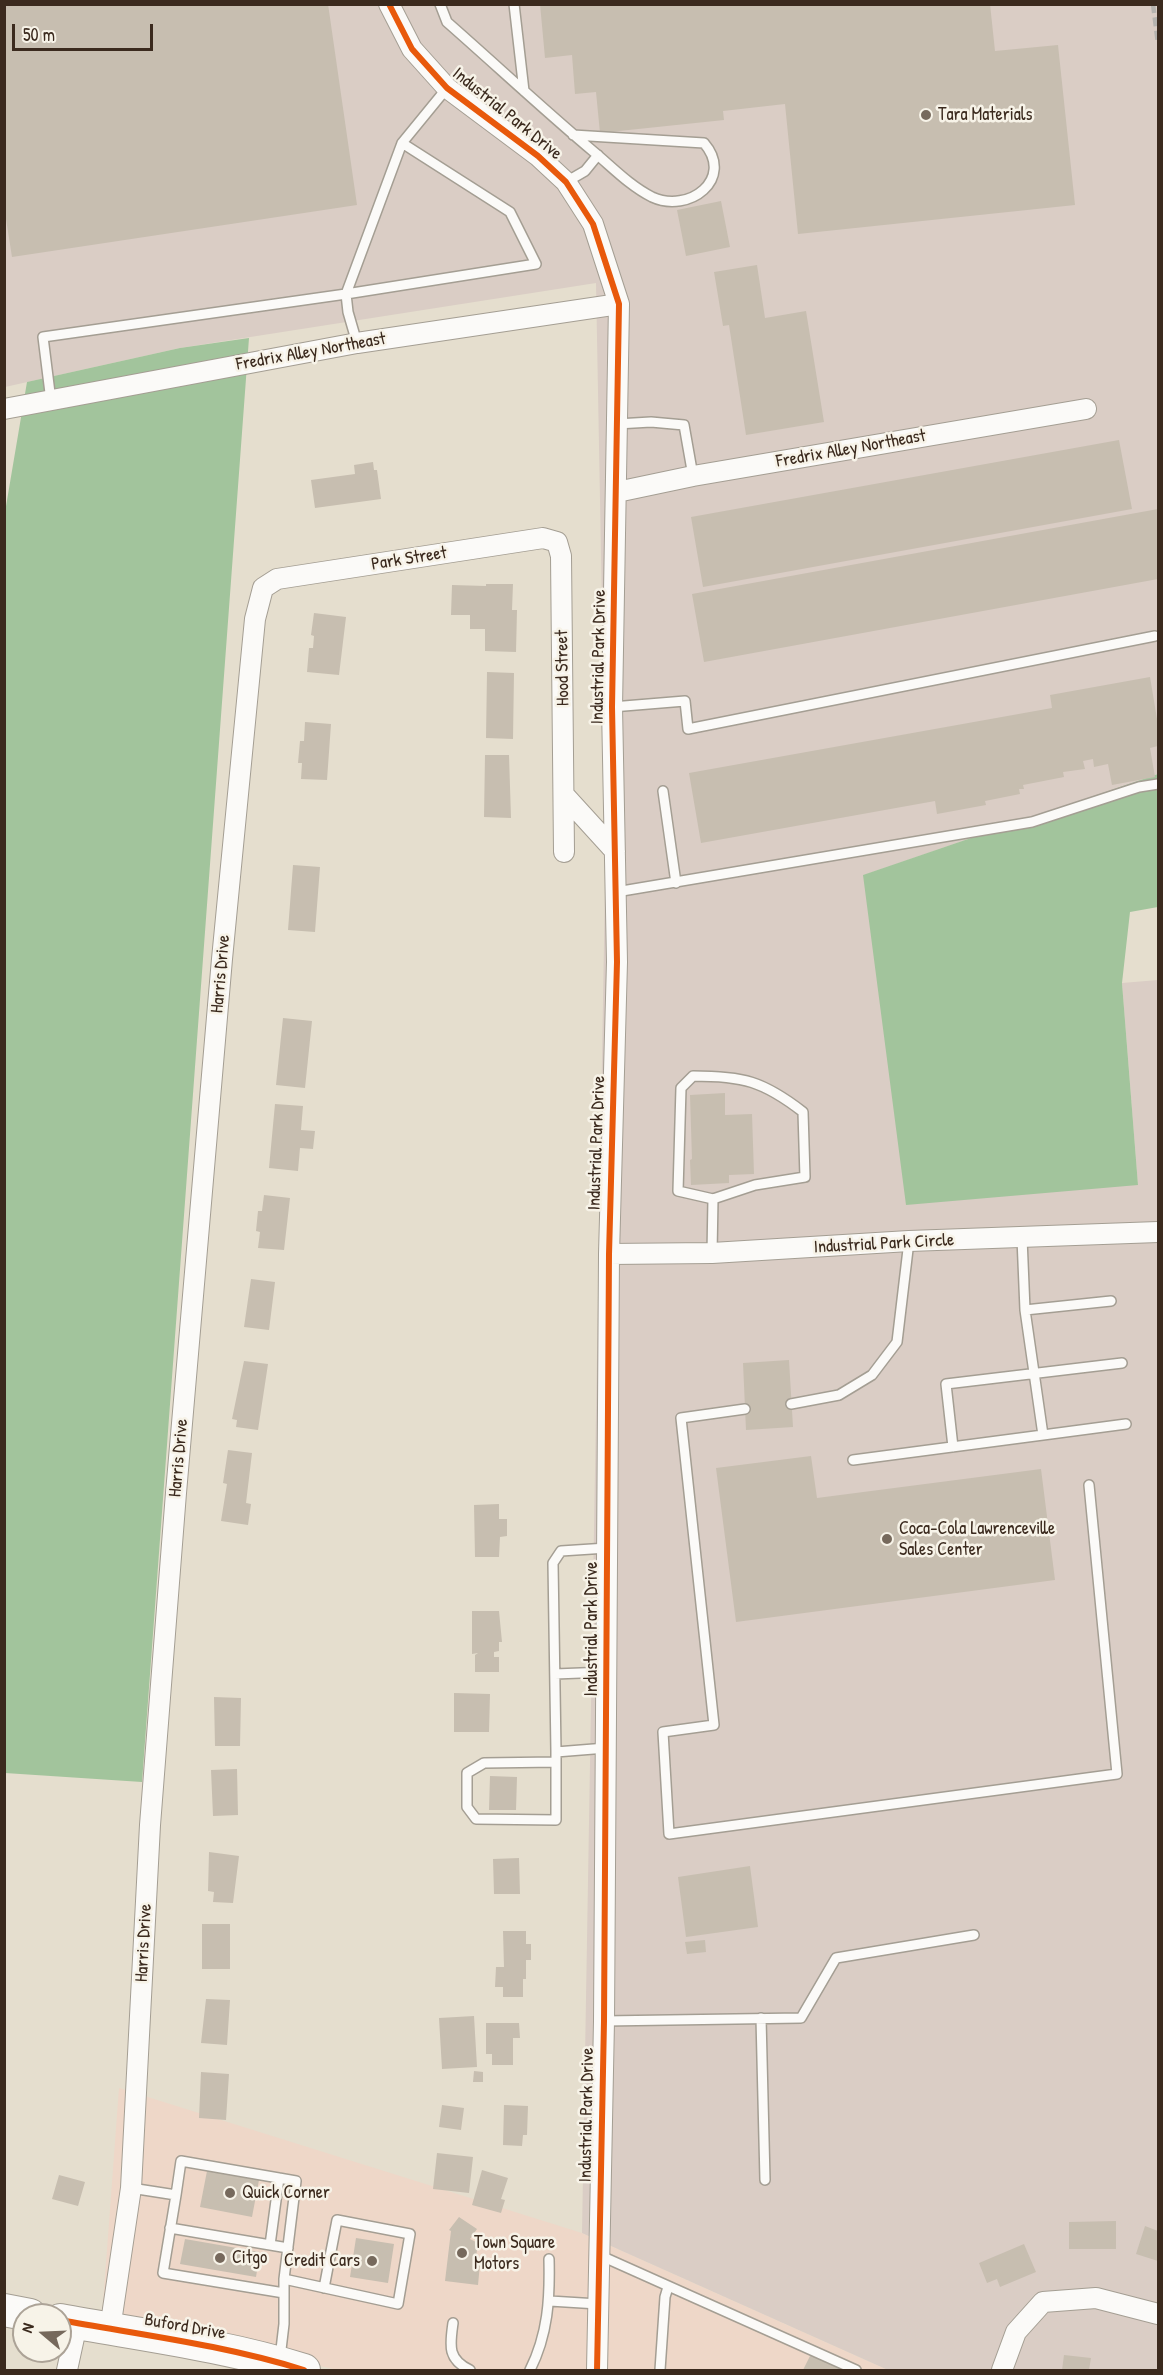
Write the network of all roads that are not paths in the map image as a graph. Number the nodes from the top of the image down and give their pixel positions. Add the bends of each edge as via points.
1 (389, 4) edge
2 (440, 4) edge
3 (514, 4) edge
4 (447, 87) junction
5 (524, 91) junction
6 (573, 135) junction
7 (402, 143) junction
8 (598, 155) junction
9 (566, 182) junction
10 (345, 294) junction
11 (619, 304) junction
12 (357, 343) junction
13 (51, 401) junction
14 (4, 409) edge
15 (1086, 409) dead end
16 (617, 424) junction
17 (693, 476) junction
18 (617, 492) junction
19 (557, 542) joint
20 (263, 588) joint
21 (1155, 636) dead end
22 (612, 707) junction
23 (1158, 784) edge
24 (663, 790) dead end
25 (564, 795) junction
26 (615, 851) junction
27 (564, 852) dead end
28 (676, 883) junction
29 (616, 892) junction
30 (713, 1199) junction
31 (1158, 1232) edge
32 (1022, 1238) junction
33 (909, 1242) junction
34 (712, 1253) junction
35 (609, 1254) junction
36 (1111, 1300) dead end
37 (1025, 1310) junction
38 (1122, 1363) dead end
39 (1034, 1374) junction
40 (791, 1404) dead end
41 (745, 1409) dead end
42 (1126, 1424) dead end
43 (1043, 1435) junction
44 (953, 1447) junction
45 (853, 1460) dead end
46 (1089, 1485) dead end
47 (607, 1548) junction
48 (606, 1672) junction
49 (555, 1674) junction
50 (606, 1748) junction
51 (556, 1757) junction
52 (974, 1935) dead end
53 (761, 2019) junction
54 (604, 2021) junction
55 (279, 2178) junction
56 (765, 2180) dead end
57 (131, 2188) junction
58 (176, 2195) junction
59 (171, 2228) junction
60 (270, 2245) junction
61 (288, 2248) junction
62 (599, 2255) junction
63 (549, 2259) dead end
64 (207, 2268) dead end
65 (232, 2273) dead end
66 (284, 2279) junction
67 (205, 2280) junction
68 (230, 2284) junction
69 (668, 2287) junction
70 (324, 2288) junction
71 (284, 2293) junction
72 (550, 2301) junction
73 (598, 2304) junction
74 (1158, 2314) edge
75 (72, 2323) edge
76 (453, 2323) dead end
77 (110, 2329) junction
78 (292, 2367) edge
79 (470, 2370) edge
80 (530, 2370) edge
81 (597, 2370) edge
82 (660, 2370) edge
83 (856, 2370) edge
84 (1002, 2370) edge

1 - 4 street, Industrial Park Drive via 412,49
2 - 5 lane via 447,22
3 - 5 lane
4 - 7 lane
4 - 9 street, Industrial Park Drive
5 - 6 lane
6 - 8 lane
6 - 8 lane via 704,143 715,162 704,192 674,203 634,186
7 - 10 lane
7 - 10 lane via 510,212 536,264
8 - 9 lane via 585,171
9 - 11 street, Industrial Park Drive via 593,224
10 - 12 lane
10 - 13 lane via 43,337
11 - 12 street, Fredrix Alley Northeast
11 - 16 street, Industrial Park Drive
12 - 13 street, Fredrix Alley Northeast
13 - 14 street, Fredrix Alley Northeast
15 - 17 street, Fredrix Alley Northeast
16 - 17 lane via 684,425
16 - 18 street, Industrial Park Drive
17 - 18 street, Fredrix Alley Northeast
18 - 22 street, Industrial Park Drive
19 - 20 street, Park Street via 543,538 277,579
19 - 25 street, Hood Street via 561,556
20 - 57 street, Harris Drive via 255,619 176,1493 150,1824
21 - 22 lane via 688,729 685,701
22 - 26 street, Industrial Park Drive
23 - 28 lane via 1032,822
24 - 28 lane
25 - 26 street
25 - 27 street, Hood Street
26 - 29 street, Industrial Park Drive
28 - 29 lane
29 - 35 street, Industrial Park Drive
30 - 30 lane via 678,1191 681,1088 693,1076 726,1076 754,1082 777,1092 803,1112 805,1177 755,1185
30 - 34 lane
31 - 32 street, Industrial Park Circle
32 - 33 street, Industrial Park Circle
32 - 37 lane
33 - 34 street, Industrial Park Circle
33 - 40 lane via 897,1342 872,1375 839,1395
34 - 35 street, Industrial Park Circle
35 - 47 street, Industrial Park Drive
36 - 37 lane
37 - 39 lane
38 - 39 lane
39 - 43 lane
39 - 44 lane via 946,1384
41 - 46 lane via 681,1418 714,1725 663,1732 669,1834 1118,1774
42 - 43 lane
43 - 44 lane
44 - 45 lane
47 - 48 street, Industrial Park Drive
47 - 49 lane via 561,1551 553,1563
48 - 49 lane
48 - 50 street, Industrial Park Drive
49 - 51 lane
50 - 51 lane
50 - 54 street, Industrial Park Drive
51 - 51 lane via 556,1820 476,1819 467,1807 467,1773 484,1763
52 - 53 lane via 836,1958 801,2018
53 - 54 lane
53 - 56 lane
54 - 62 street, Industrial Park Drive
55 - 58 lane via 181,2161
55 - 60 lane
55 - 61 lane via 296,2181
57 - 58 lane
57 - 77 street, Harris Drive
58 - 59 lane
59 - 60 lane via 237,2244
59 - 67 lane via 163,2273
60 - 61 lane
61 - 66 lane
62 - 69 lane
62 - 73 street, Industrial Park Drive
63 - 72 lane
64 - 67 lane
65 - 68 lane
66 - 70 lane
66 - 71 lane
67 - 68 lane
68 - 71 lane
69 - 82 lane
69 - 83 lane
70 - 70 lane via 398,2304 410,2234 337,2220
71 - 78 lane via 284,2324
72 - 73 lane
72 - 80 lane via 540,2352
73 - 81 street, Industrial Park Drive
74 - 84 street via 1096,2298 1043,2302 1016,2332
75 - 77 highway, Buford Drive
76 - 79 lane via 450,2348 456,2360
77 - 78 highway, Buford Drive via 205,2345

